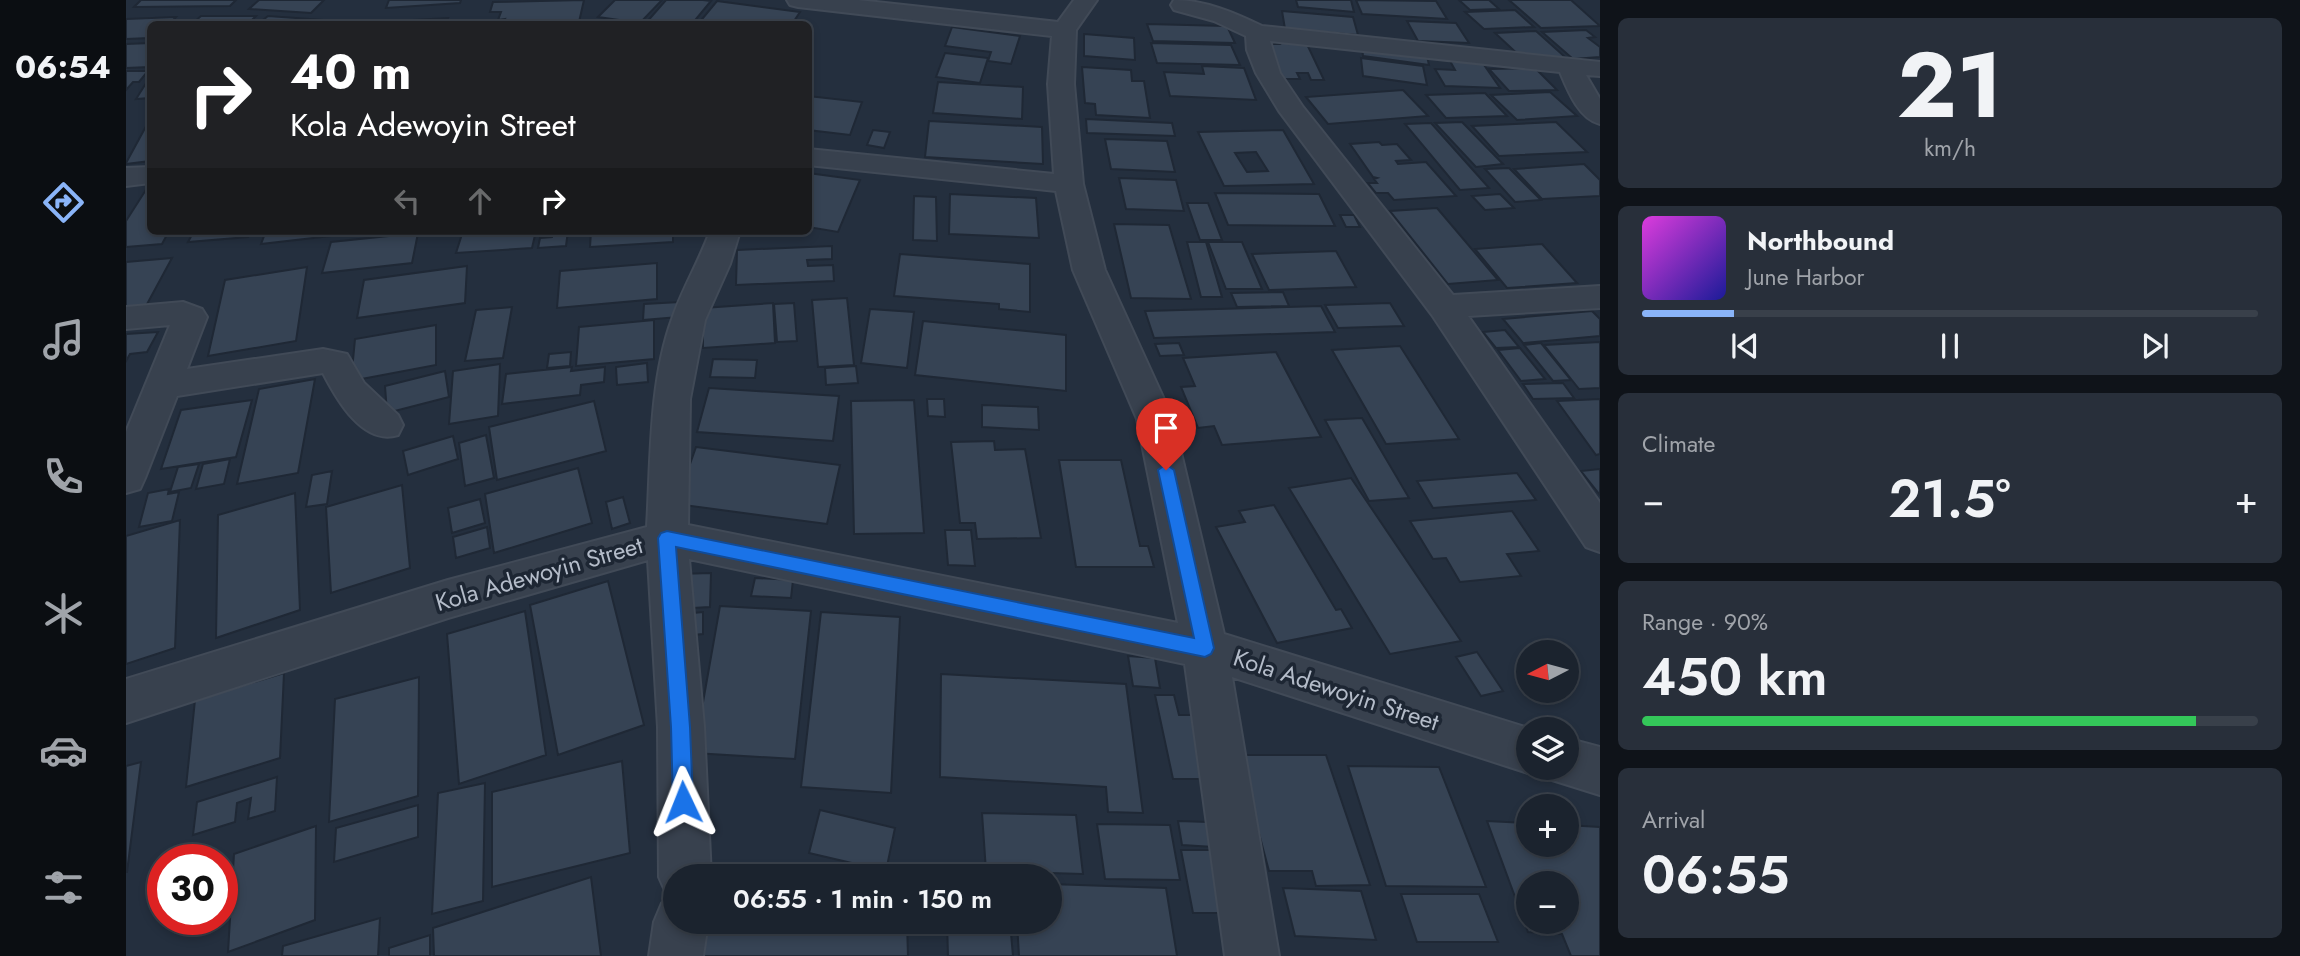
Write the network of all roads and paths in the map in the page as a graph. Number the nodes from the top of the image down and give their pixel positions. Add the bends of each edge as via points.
1 (798, 0) edge
2 (1182, 5) dead end
3 (1075, 15) edge
4 (1257, 33) junction
5 (1570, 67) junction
6 (1600, 69) edge
7 (1600, 116) edge
8 (812, 157) edge
9 (147, 175) edge
10 (126, 177) edge
11 (1069, 184) junction
12 (723, 235) edge
13 (1600, 297) edge
14 (1444, 307) junction
15 (126, 318) edge
16 (163, 385) junction
17 (385, 425) dead end
18 (126, 478) edge
19 (1600, 535) edge
20 (667, 538) junction
21 (1205, 648) junction
22 (126, 701) edge
23 (1516, 746) edge
24 (1579, 765) edge
25 (1600, 771) edge
26 (685, 864) edge
27 (679, 934) edge
28 (676, 956) edge
29 (1252, 956) edge

1 - 3 street
2 - 4 street via 1222,16
3 - 11 street via 1061,83
4 - 5 street
4 - 14 street via 1268,73 1292,111
5 - 6 street
5 - 7 street via 1583,95
8 - 11 street
9 - 10 street
11 - 21 street via 1088,270 1155,419
12 - 20 street via 688,320 671,399
13 - 14 street
14 - 19 street
15 - 16 street via 183,313 190,317
16 - 17 street via 323,361 335,363 351,392
16 - 18 street
20 - 21 street, Kola Adewoyin Street
20 - 22 street, Kola Adewoyin Street via 448,599
20 - 26 street via 681,727
21 - 23 street, Kola Adewoyin Street
21 - 29 street
24 - 25 street
27 - 28 street

